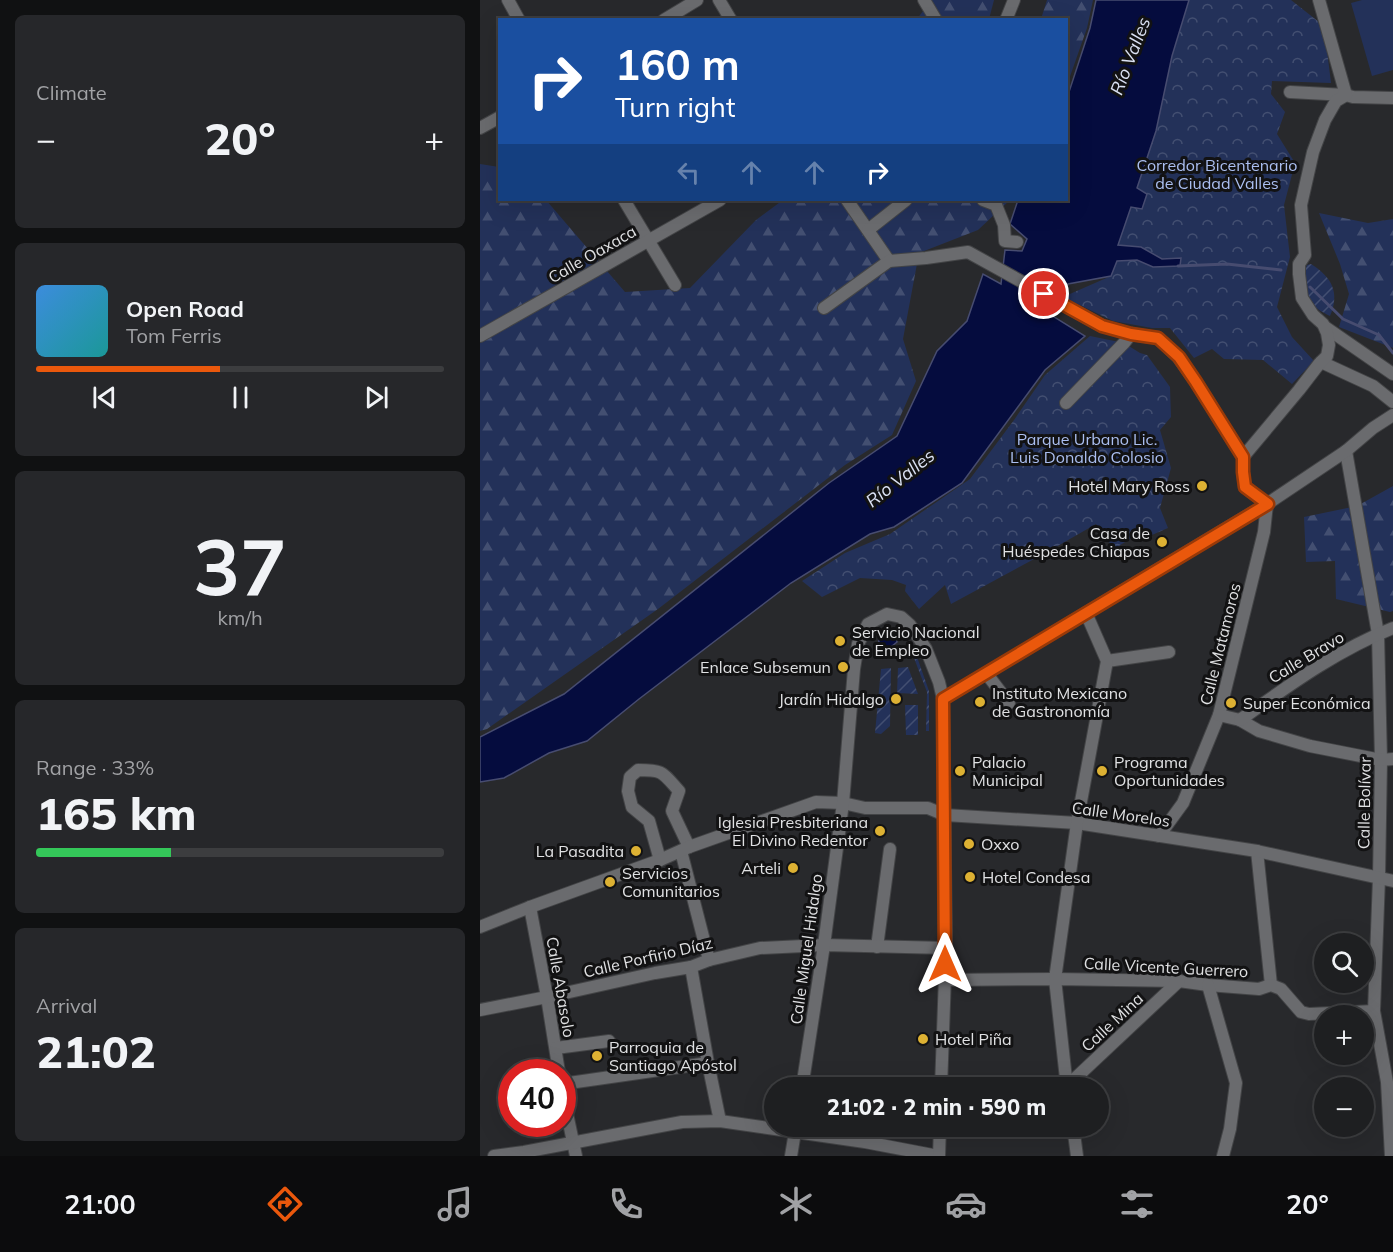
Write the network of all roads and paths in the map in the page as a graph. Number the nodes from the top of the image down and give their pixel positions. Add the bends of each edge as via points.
1 (508, 0) edge
2 (697, 0) edge
3 (719, 0) edge
4 (924, 0) edge
5 (1014, 0) edge
6 (1319, 0) edge
7 (518, 18) edge
8 (667, 18) edge
9 (730, 18) edge
10 (935, 18) edge
11 (1007, 18) edge
12 (1290, 92) dead end
13 (1346, 95) junction
14 (1393, 98) edge
15 (498, 118) edge
16 (480, 128) edge
17 (625, 201) edge
18 (718, 201) edge
19 (848, 201) edge
20 (905, 201) edge
21 (986, 201) edge
22 (868, 230) junction
23 (649, 240) junction
24 (1017, 242) dead end
25 (889, 261) junction
26 (675, 285) dead end
27 (824, 308) dead end
28 (1326, 330) junction
29 (1131, 334) junction
30 (480, 336) edge
31 (1321, 362) junction
32 (1393, 374) edge
33 (1393, 402) edge
34 (1066, 403) dead end
35 (1393, 415) edge
36 (1346, 452) junction
37 (1243, 457) junction
38 (1268, 504) junction
39 (1086, 613) junction
40 (1393, 628) edge
41 (1378, 634) junction
42 (1169, 652) dead end
43 (1107, 661) junction
44 (986, 673) junction
45 (943, 699) junction
46 (1009, 703) dead end
47 (1220, 715) junction
48 (1240, 720) junction
49 (1387, 760) edge
50 (843, 803) junction
51 (945, 815) junction
52 (1077, 823) junction
53 (1159, 836) junction
54 (685, 849) junction
55 (890, 849) dead end
56 (1257, 851) junction
57 (660, 860) junction
58 (1379, 878) junction
59 (1393, 881) edge
60 (530, 907) junction
61 (480, 927) edge
62 (824, 945) junction
63 (877, 947) junction
64 (946, 948) junction
65 (709, 960) junction
66 (690, 967) junction
67 (1055, 978) junction
68 (945, 980) junction
69 (1179, 981) junction
70 (1208, 985) junction
71 (1271, 985) junction
72 (548, 997) junction
73 (480, 1010) edge
74 (1374, 1011) joint
75 (1314, 1014) edge
76 (609, 1041) dead end
77 (556, 1048) junction
78 (558, 1059) edge
79 (708, 1063) junction
80 (804, 1077) edge
81 (941, 1077) edge
82 (1065, 1077) edge
83 (1077, 1077) edge
84 (576, 1082) edge
85 (1390, 1082) edge
86 (720, 1121) junction
87 (764, 1126) edge
88 (572, 1137) edge
89 (795, 1137) edge
90 (838, 1137) edge
91 (939, 1137) edge
92 (1074, 1137) edge
93 (573, 1143) junction
94 (539, 1153) edge
95 (524, 1154) edge
96 (494, 1156) edge
97 (576, 1156) edge
98 (791, 1156) edge
99 (938, 1156) edge
100 (1077, 1156) edge
101 (1222, 1156) edge
102 (1391, 1156) edge

1 - 7 street
2 - 8 street
3 - 9 street
4 - 10 street
5 - 11 street
6 - 13 street
12 - 13 street
13 - 14 street
13 - 28 street via 1336,101 1325,120 1312,152 1301,205 1305,255 1299,264 1302,298
15 - 16 street
17 - 23 street
18 - 23 street, Calle Oaxaca
19 - 22 street
20 - 22 street
21 - 24 street via 996,205 1005,241
22 - 25 street
23 - 26 street
23 - 30 street, Calle Oaxaca
25 - 27 street
25 - 29 street via 968,252 1102,326
28 - 31 street via 1329,345
28 - 32 street
29 - 34 street
29 - 37 street via 1158,338 1179,357
31 - 33 street via 1373,386
31 - 37 street
35 - 36 street
36 - 38 street
36 - 41 street, Calle Bolívar
37 - 38 street via 1245,487
38 - 39 street
38 - 47 street, Calle Matamoros
39 - 43 street
39 - 44 street
40 - 41 street, Calle Bravo
41 - 48 street, Calle Bravo via 1304,675
41 - 49 street, Calle Bolívar
42 - 43 street
43 - 52 street
44 - 45 street
44 - 46 street
45 - 50 street, Calle Miguel Hidalgo via 926,649 902,617 887,614 868,624 858,644
45 - 51 street
47 - 48 street
47 - 53 street, Calle Matamoros via 1183,803
48 - 49 street via 1259,731 1310,746
49 - 58 street, Calle Bolívar
50 - 51 street, Calle Morelos via 864,808 928,808
50 - 54 street, Calle Morelos via 816,802
50 - 62 street, Calle Miguel Hidalgo
51 - 52 street, Calle Morelos
51 - 64 street
52 - 53 street, Calle Morelos
52 - 67 street
53 - 56 street, Calle Morelos
54 - 57 street, Calle Morelos
54 - 57 street via 672,811 679,791 656,770 638,770 630,777 628,791 632,807 649,821
54 - 65 street
55 - 63 street
56 - 58 street, Calle Morelos
56 - 71 street
57 - 60 street, Calle Morelos
58 - 59 street, Calle Morelos
58 - 74 street, Calle Bolívar
60 - 61 street, Calle Morelos
60 - 72 street, Calle Abasolo
62 - 63 street
62 - 65 street, Calle Porfirio Díaz via 760,948
62 - 80 street, Calle Miguel Hidalgo
63 - 64 street
64 - 68 street
65 - 66 street, Calle Porfirio Díaz
66 - 72 street, Calle Porfirio Díaz
66 - 79 street
67 - 68 street, Calle Vicente Guerrero
67 - 69 street, Calle Vicente Guerrero
67 - 82 street
68 - 81 street
69 - 70 street, Calle Vicente Guerrero
69 - 83 street, Calle Mina
70 - 71 street, Calle Vicente Guerrero via 1259,989
70 - 101 street via 1236,1083
71 - 75 street, Calle Vicente Guerrero via 1281,989 1301,1012
72 - 73 street, Calle Porfirio Díaz
72 - 77 street, Calle Abasolo
74 - 85 street, Calle Bolívar
76 - 77 street
77 - 78 street, Calle Abasolo
79 - 84 street
79 - 86 street
85 - 102 street, Calle Bolívar
86 - 87 street
86 - 93 street via 682,1122
88 - 93 street
89 - 98 street
90 - 99 street
91 - 99 street
92 - 100 street
93 - 94 street
93 - 97 street
94 - 95 street
95 - 96 street

